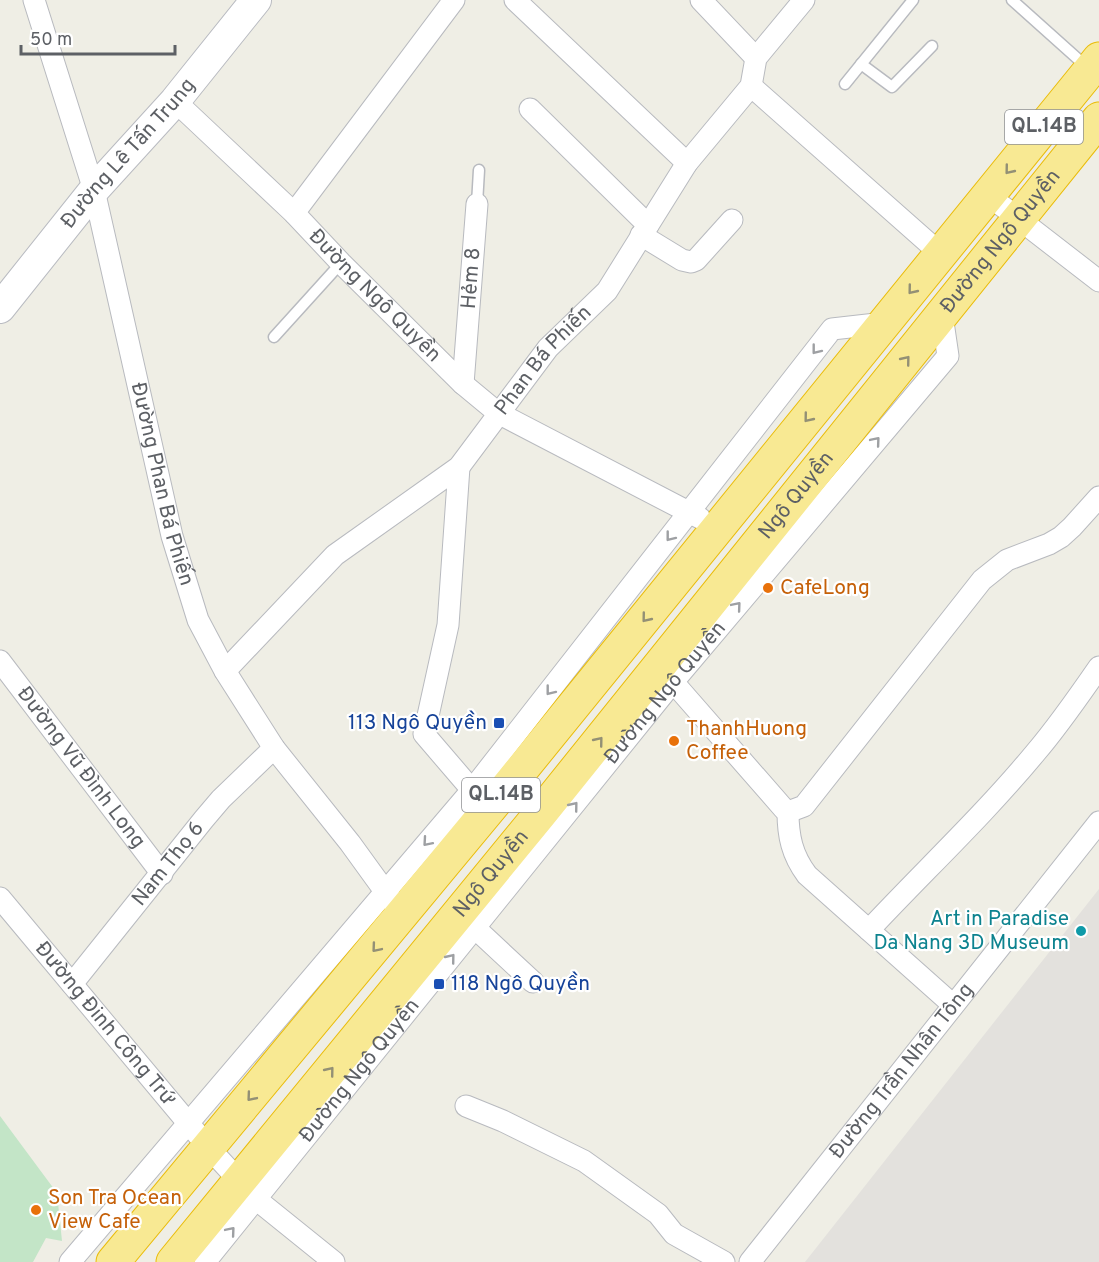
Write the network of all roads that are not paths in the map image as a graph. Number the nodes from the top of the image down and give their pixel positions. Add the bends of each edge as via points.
1 (34, 0) edge
2 (256, 0) edge
3 (454, 0) edge
4 (515, 0) edge
5 (701, 0) edge
6 (804, 0) edge
7 (913, 0) edge
8 (1012, 0) edge
9 (933, 46) dead end
10 (756, 58) junction
11 (861, 64) junction
12 (1095, 64) edge
13 (845, 84) dead end
14 (752, 86) junction
15 (175, 100) junction
16 (530, 109) dead end
17 (1099, 120) edge
18 (687, 163) junction
19 (479, 170) dead end
20 (94, 190) junction
21 (988, 195) junction
22 (477, 204) joint
23 (294, 213) junction
24 (1019, 219) junction
25 (732, 220) dead end
26 (644, 230) junction
27 (941, 254) junction
28 (341, 263) junction
29 (1099, 281) edge
30 (0, 308) edge
31 (942, 315) junction
32 (885, 323) junction
33 (274, 337) dead end
34 (464, 384) junction
35 (498, 413) junction
36 (459, 467) junction
37 (1099, 497) edge
38 (689, 513) junction
39 (720, 528) junction
40 (0, 661) edge
41 (1099, 667) edge
42 (225, 671) junction
43 (673, 682) junction
44 (274, 748) junction
45 (472, 790) junction
46 (788, 812) junction
47 (1099, 822) edge
48 (162, 874) junction
49 (0, 898) edge
50 (393, 903) junction
51 (475, 928) junction
52 (869, 930) junction
53 (533, 982) dead end
54 (72, 984) junction
55 (952, 1005) junction
56 (466, 1106) dead end
57 (187, 1124) junction
58 (209, 1148) junction
59 (248, 1190) junction
60 (70, 1262) edge
61 (113, 1262) edge
62 (173, 1262) edge
63 (205, 1262) edge
64 (334, 1262) edge
65 (724, 1262) edge
66 (750, 1262) edge

1 - 20 street, Đường Phan Bá Phiến
2 - 15 street, Đường Lê Tấn Trung
3 - 23 street
4 - 18 street
5 - 10 street
6 - 10 street
7 - 11 lane
8 - 12 lane
9 - 11 lane via 892,87
10 - 14 street
11 - 13 lane
12 -> 21 highway, QL.14B
14 - 18 street, Phan Bá Phiến
14 - 27 street, Đường Ngô Quyền
15 - 20 street, Đường Lê Tấn Trung
15 - 23 street, Đường Ngô Quyền
16 - 26 street
17 - 24 highway, Đường Ngô Quyền / QL.14B
18 - 26 street, Phan Bá Phiến
19 - 22 lane, Hẻm 8
20 - 30 street, Đường Lê Tấn Trung
20 - 42 street, Đường Phan Bá Phiến via 172,536 198,620
21 - 24 street
21 - 27 highway, Đường Ngô Quyền / QL.14B
22 - 34 street, Hẻm 8
23 - 28 street, Đường Ngô Quyền
24 - 29 street
24 - 31 highway, Đường Ngô Quyền / QL.14B
25 - 26 street via 691,262 682,260
26 - 35 street, Phan Bá Phiến via 607,291 548,348
27 -> 32 highway, Đường Ngô Quyền / QL.14B
28 - 33 lane
28 - 34 street, Đường Ngô Quyền
43 -> 31 street, Đường Ngô Quyền via 948,356
59 -> 31 highway, Ngô Quyền / QL.14B via 540,814
32 -> 38 street via 832,329
32 -> 39 highway, Ngô Quyền / QL.14B
34 - 35 street, Đường Ngô Quyền
35 - 36 street, Phan Bá Phiến
35 - 38 street, Đường Ngô Quyền
36 - 42 street, Phan Bá Phiến via 335,555
36 - 45 street via 448,625 424,734
37 - 46 street via 1061,537 1007,560 982,580 804,806
38 - 39 street, Đường Ngô Quyền
38 -> 45 street
39 -> 50 highway, Ngô Quyền / QL.14B
40 - 48 street, Đường Vũ Đình Long
41 - 52 street via 1036,752
42 - 44 street, Đường Phan Bá Phiến
43 - 46 street
51 -> 43 street, Đường Ngô Quyền
44 - 48 street, Nam Thọ 6 via 221,800
44 - 50 street, Đường Phan Bá Phiến via 351,843
45 -> 50 street
46 - 52 street via 789,838 798,863
47 - 55 street, Đường Trần Nhân Tông
48 - 54 street, Nam Thọ 6
49 - 54 street, Đường Đinh Công Trứ
50 - 57 street
50 -> 58 highway, Ngô Quyền / QL.14B
51 - 53 street
59 -> 51 street, Đường Ngô Quyền
52 - 55 street
54 - 57 street, Đường Đinh Công Trứ
55 - 66 street, Đường Trần Nhân Tông
56 - 65 street via 584,1161 653,1210 674,1234
57 - 58 street, Đường Đinh Công Trứ
57 - 60 street
58 - 59 street, Đường Đinh Công Trứ
58 - 61 highway, Ngô Quyền / QL.14B
59 - 62 highway, Ngô Quyền / QL.14B
63 -> 59 street, Đường Ngô Quyền
59 - 64 street, Đường Đinh Công Trứ

